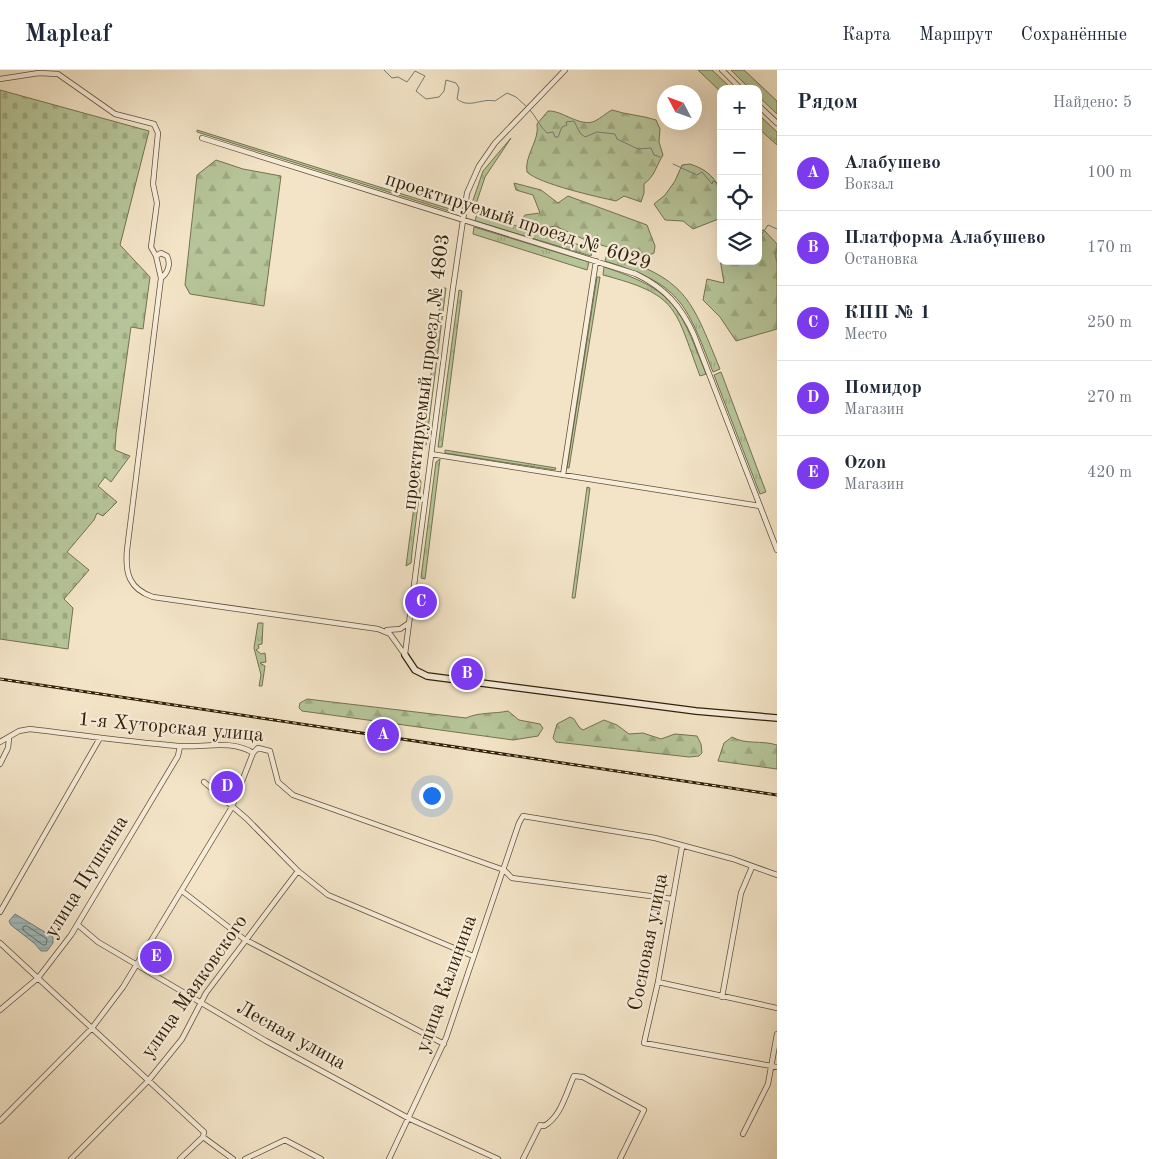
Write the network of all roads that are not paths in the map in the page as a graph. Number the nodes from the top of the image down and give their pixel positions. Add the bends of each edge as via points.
1 (565, 70) edge
2 (722, 70) edge
3 (0, 79) edge
4 (737, 85) edge
5 (762, 109) edge
6 (777, 123) edge
7 (202, 138) dead end
8 (462, 219) junction
9 (156, 256) junction
10 (596, 261) junction
11 (161, 278) junction
12 (431, 454) junction
13 (562, 475) junction
14 (760, 506) junction
15 (777, 550) edge
16 (409, 623) junction
17 (378, 629) junction
18 (405, 655) junction
19 (777, 718) edge
20 (100, 738) junction
21 (9, 739) junction
22 (0, 742) edge
23 (180, 746) junction
24 (253, 753) junction
25 (0, 764) edge
26 (204, 782) dead end
27 (232, 807) junction
28 (682, 847) junction
29 (752, 867) junction
30 (504, 870) junction
31 (298, 872) junction
32 (777, 875) edge
33 (182, 891) junction
34 (673, 899) junction
35 (0, 912) edge
36 (78, 925) junction
37 (244, 939) junction
38 (0, 943) edge
39 (473, 956) junction
40 (137, 966) junction
41 (38, 978) junction
42 (658, 982) junction
43 (722, 997) junction
44 (200, 1002) junction
45 (777, 1008) edge
46 (0, 1010) edge
47 (92, 1028) junction
48 (777, 1034) edge
49 (444, 1044) junction
50 (774, 1067) edge
51 (148, 1081) junction
52 (410, 1119) junction
53 (0, 1121) edge
54 (743, 1134) dead end
55 (203, 1137) junction
56 (71, 1159) edge
57 (180, 1159) edge
58 (233, 1159) edge
59 (245, 1159) edge
60 (322, 1159) edge
61 (389, 1159) edge
62 (498, 1159) edge
63 (523, 1159) edge
64 (620, 1159) edge

1 - 8 street, проектируемый проезд № 4803 via 486,155 467,193
2 - 4 street
3 - 9 street via 39,73 58,74 116,114 154,124 158,133 153,184 157,204 151,247
5 - 6 street
7 - 8 street, проектируемый проезд № 6029
8 - 10 street, проектируемый проезд № 6029
8 - 12 street, проектируемый проезд № 4803
9 - 11 street
9 - 11 street via 161,253 169,259 168,269
10 - 13 street
10 - 14 street, проектируемый проезд № 6029 via 646,279 669,295 682,310
11 - 17 street via 126,550 126,571 132,585 154,596
12 - 13 street
12 - 16 street, проектируемый проезд № 4803
13 - 14 street
14 - 15 street, проектируемый проезд № 6029
16 - 17 street via 395,630
16 - 18 street, проектируемый проезд № 4803
17 - 18 street via 390,634
18 - 19 street via 415,670 427,676 696,712
20 - 21 street, 1-я Хуторская улица via 30,729 19,731
20 - 23 street, 1-я Хуторская улица
20 - 35 street
21 - 22 street, 1-я Хуторская улица
21 - 25 street
23 - 24 street, 1-я Хуторская улица via 245,747
23 - 36 street, улица Пушкина via 178,756
24 - 27 street
24 - 30 street, 1-я Хуторская улица via 258,748 270,752 278,782 293,794
26 - 27 street
27 - 31 street via 259,830
27 - 33 street
28 - 29 street
28 - 30 street, улица Калинина via 655,838 524,816
28 - 34 street, Сосновая улица
29 - 32 street
29 - 43 street via 741,893
30 - 34 street via 512,878
30 - 39 street, улица Калинина
31 - 37 street, улица Маяковского
31 - 39 street via 328,895
33 - 37 street
33 - 40 street
34 - 42 street, Сосновая улица
36 - 40 street, Лесная улица via 98,942
36 - 41 street, улица Пушкина
37 - 44 street, улица Маяковского
37 - 49 street
38 - 41 street
39 - 49 street, улица Калинина
40 - 44 street, Лесная улица
40 - 47 street
41 - 46 street, улица Пушкина
41 - 47 street
42 - 43 street
42 - 50 street, Сосновая улица via 644,1043
43 - 45 street
44 - 51 street, улица Маяковского via 182,1039
44 - 52 street, Лесная улица
47 - 51 street
47 - 53 street
48 - 50 street
49 - 52 street, улица Калинина
50 - 54 street
51 - 55 street via 204,1132
51 - 56 street, улица Маяковского
52 - 61 street, улица Калинина
52 - 62 street, Лесная улица
55 - 57 street
55 - 58 street
59 - 60 street via 285,1140
63 - 64 street via 540,1125 552,1122 574,1076 644,1110

